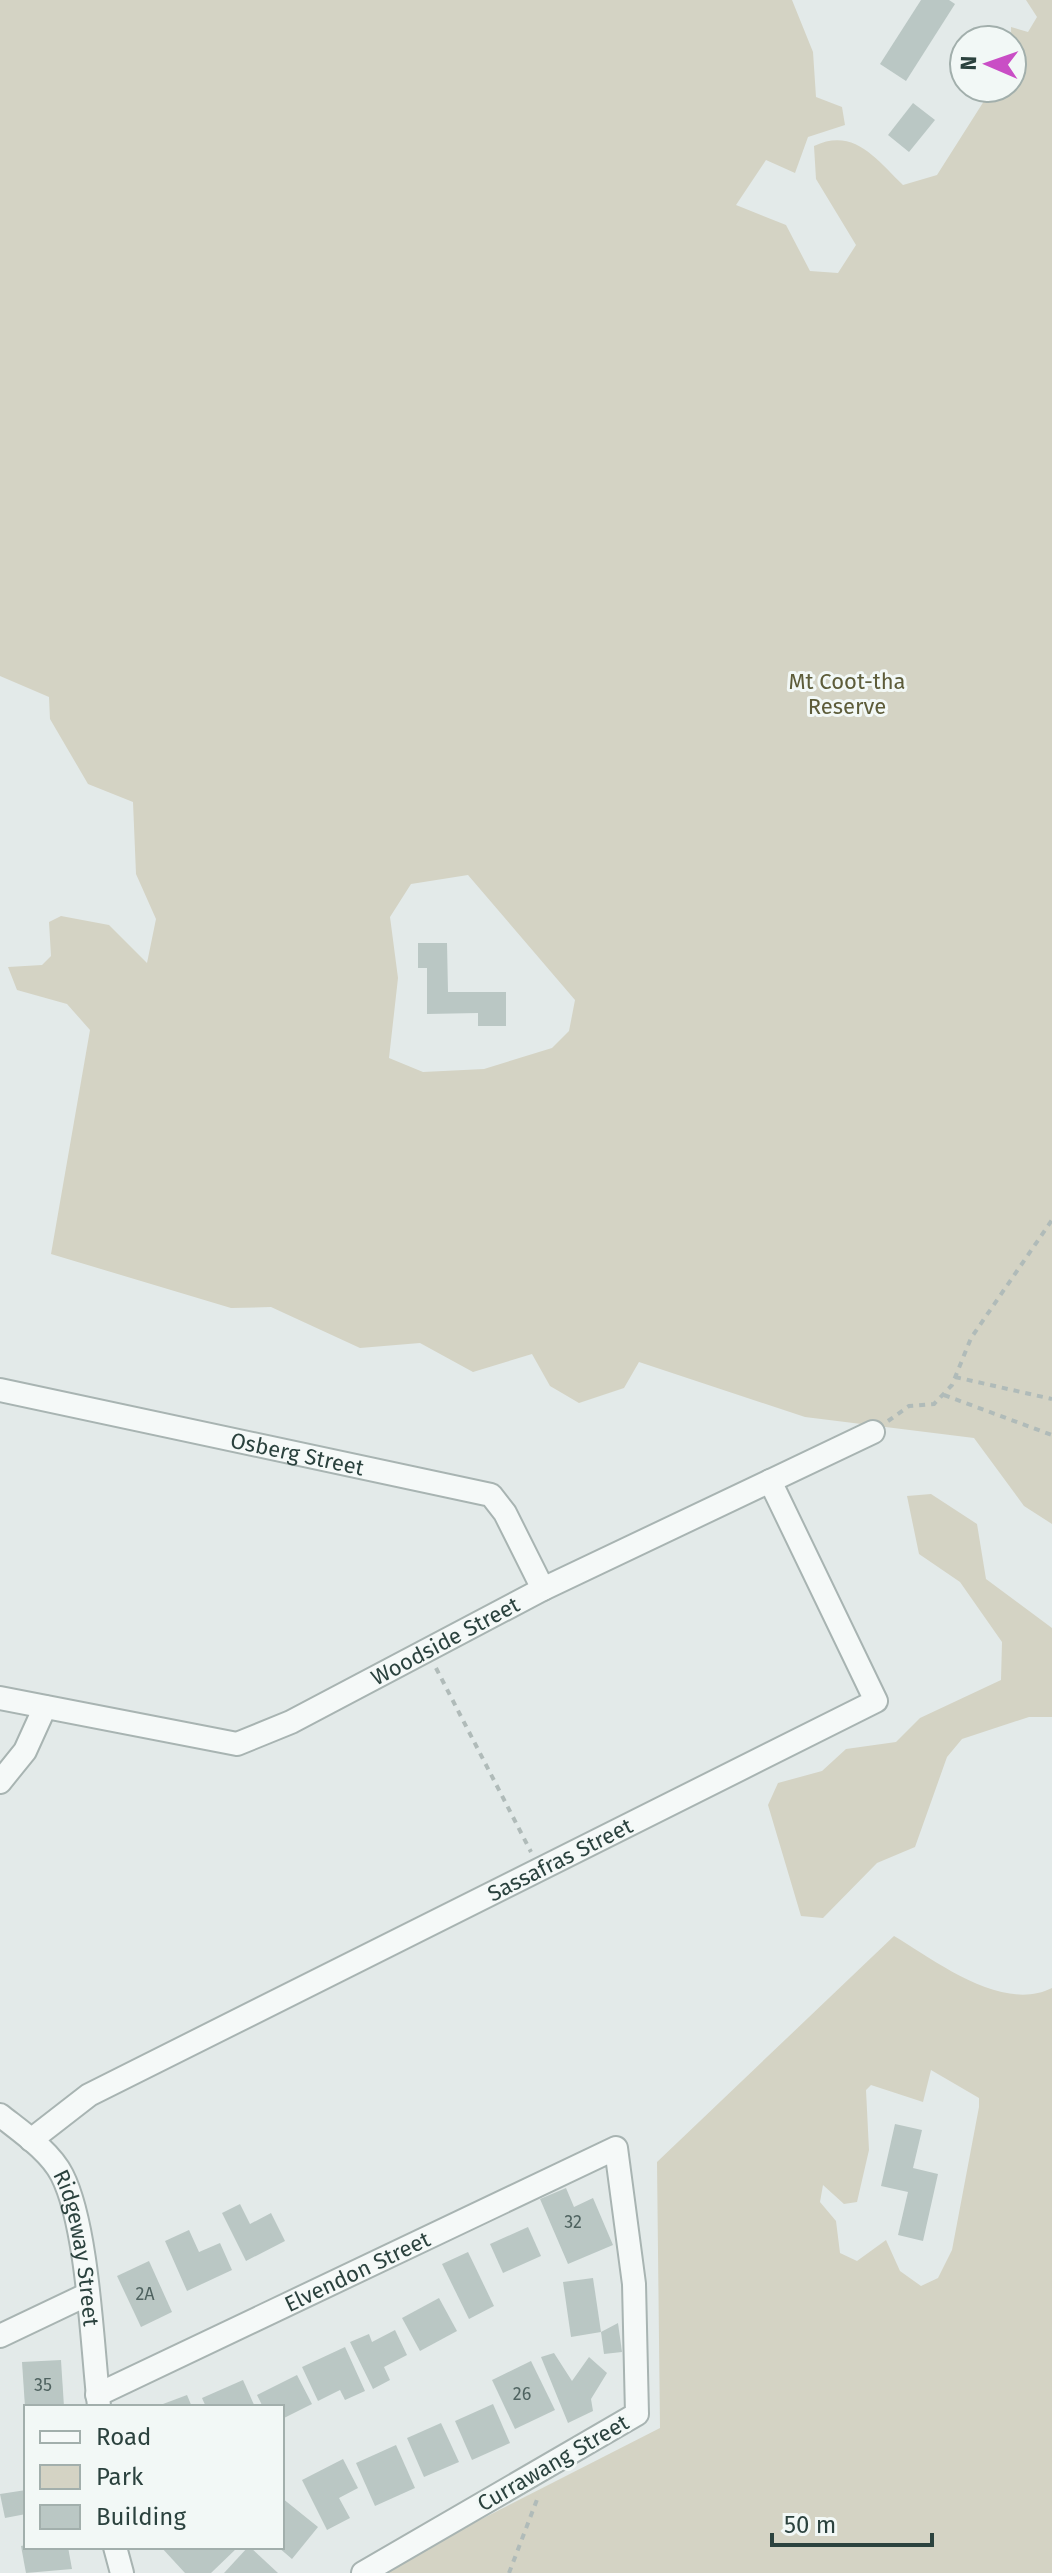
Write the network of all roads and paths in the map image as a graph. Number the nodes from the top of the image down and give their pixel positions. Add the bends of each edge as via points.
1 (1052, 1220) edge
2 (955, 1377) junction
3 (0, 1390) edge
4 (944, 1395) dead end
5 (1052, 1399) edge
6 (873, 1432) joint
7 (1052, 1435) edge
8 (770, 1481) junction
9 (543, 1589) junction
10 (428, 1651) junction
11 (0, 1698) edge
12 (45, 1707) junction
13 (0, 1782) edge
14 (541, 1870) junction
15 (0, 2115) edge
16 (31, 2140) junction
17 (616, 2148) joint
18 (86, 2295) junction
19 (0, 2336) edge
20 (98, 2401) edge
21 (548, 2465) junction
22 (116, 2549) edge
23 (122, 2573) edge
24 (363, 2573) edge
25 (509, 2573) edge

1 - 2 path via 971,1338
2 - 5 path
2 - 6 path via 934,1404 909,1406
3 - 9 street, Osberg Street via 491,1495
4 - 7 path
6 - 8 street, Woodside Street
8 - 9 street, Woodside Street
8 - 14 street, Sassafras Street via 876,1701
9 - 10 street, Woodside Street
10 - 12 street, Woodside Street via 237,1744
10 - 14 path
11 - 12 street, Woodside Street
12 - 13 street via 25,1751
14 - 16 street, Sassafras Street via 89,2095
15 - 16 street, Ridgeway Street
16 - 18 street, Ridgeway Street via 62,2173 76,2217
17 - 20 street, Elvendon Street
17 - 21 street, Currawang Street via 634,2284 637,2414
18 - 19 street
18 - 20 street, Ridgeway Street
21 - 24 street, Currawang Street
21 - 25 path
22 - 23 street

